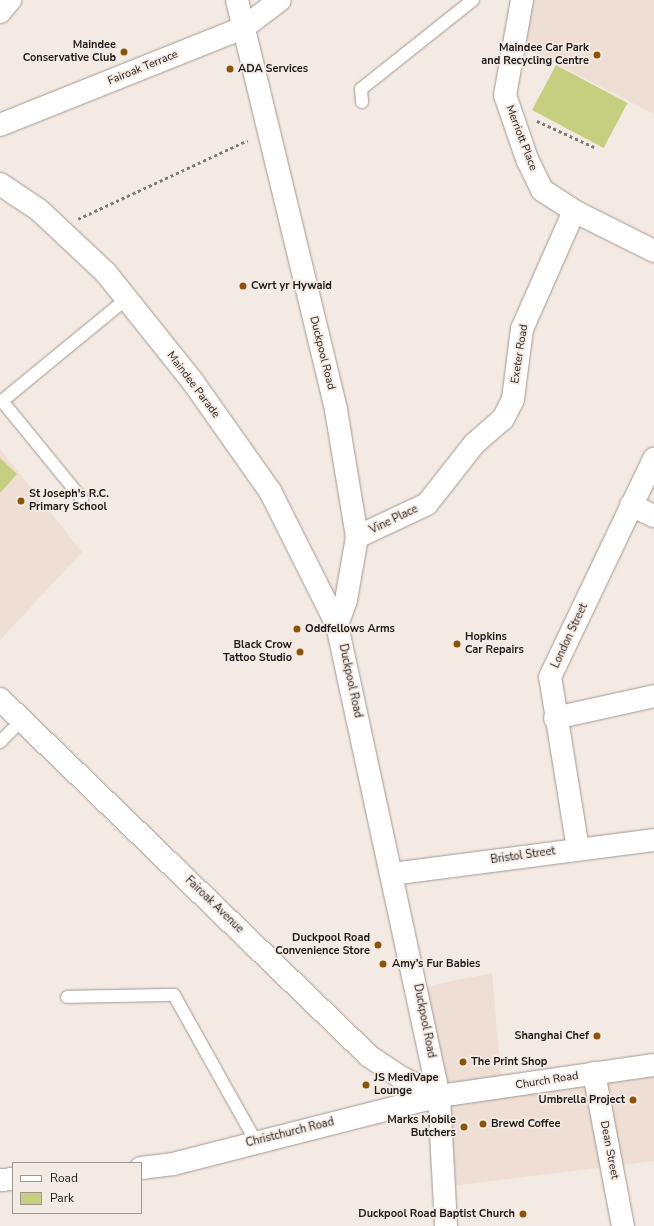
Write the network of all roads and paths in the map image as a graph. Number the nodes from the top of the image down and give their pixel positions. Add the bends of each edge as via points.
1 (10, 0) edge
2 (237, 0) edge
3 (280, 0) edge
4 (473, 0) edge
5 (522, 0) edge
6 (0, 12) edge
7 (243, 28) junction
8 (362, 102) dead end
9 (0, 124) edge
10 (516, 127) junction
11 (268, 130) junction
12 (594, 147) dead end
13 (0, 184) edge
14 (574, 211) junction
15 (58, 228) junction
16 (654, 251) edge
17 (126, 299) junction
18 (474, 444) joint
19 (654, 459) edge
20 (82, 499) dead end
21 (631, 505) junction
22 (654, 516) edge
23 (357, 538) junction
24 (337, 625) junction
25 (654, 696) edge
26 (0, 699) edge
27 (555, 718) junction
28 (22, 720) junction
29 (0, 742) edge
30 (654, 840) edge
31 (578, 849) junction
32 (392, 874) junction
33 (68, 997) dead end
34 (654, 1065) edge
35 (594, 1073) junction
36 (439, 1096) junction
37 (256, 1142) junction
38 (142, 1168) edge
39 (12, 1179) edge
40 (0, 1180) edge
41 (446, 1226) edge
42 (623, 1226) edge

1 - 6 street
2 - 7 street, Duckpool Road
3 - 7 street, Fairoak Terrace
4 - 8 lane via 361,89
5 - 10 street, Merriott Place via 505,95
7 - 9 street, Fairoak Terrace
7 - 11 street, Duckpool Road
10 - 12 path via 539,120
10 - 14 street, Merriott Place via 542,190
11 - 15 path
11 - 23 street, Duckpool Road via 336,410
13 - 15 street, Maindee Parade via 39,210
14 - 16 street, Merriott Place
14 - 18 street, Exeter Road via 522,329 513,399 504,419
15 - 17 street, Maindee Parade via 106,273
17 - 20 lane via 2,401
17 - 24 street, Maindee Parade via 193,382 270,491
18 - 23 street, Vine Place via 427,504
19 - 21 street, London Street
21 - 22 street
21 - 27 street, London Street via 550,677
23 - 24 street, Duckpool Road via 347,593
24 - 32 street, Duckpool Road
25 - 27 street
26 - 28 street, Fairoak Avenue
27 - 31 street, London Street
28 - 29 lane
28 - 36 street, Fairoak Avenue via 369,1056 402,1078
30 - 31 street, Bristol Street
31 - 32 street, Bristol Street
32 - 36 street, Duckpool Road
33 - 37 lane via 174,995
34 - 35 street, Church Road
35 - 36 street, Church Road
35 - 42 street, Dean Street
36 - 37 street, Christchurch Road
36 - 41 street, Duckpool Road
37 - 38 street, Christchurch Road via 173,1164
39 - 40 street

